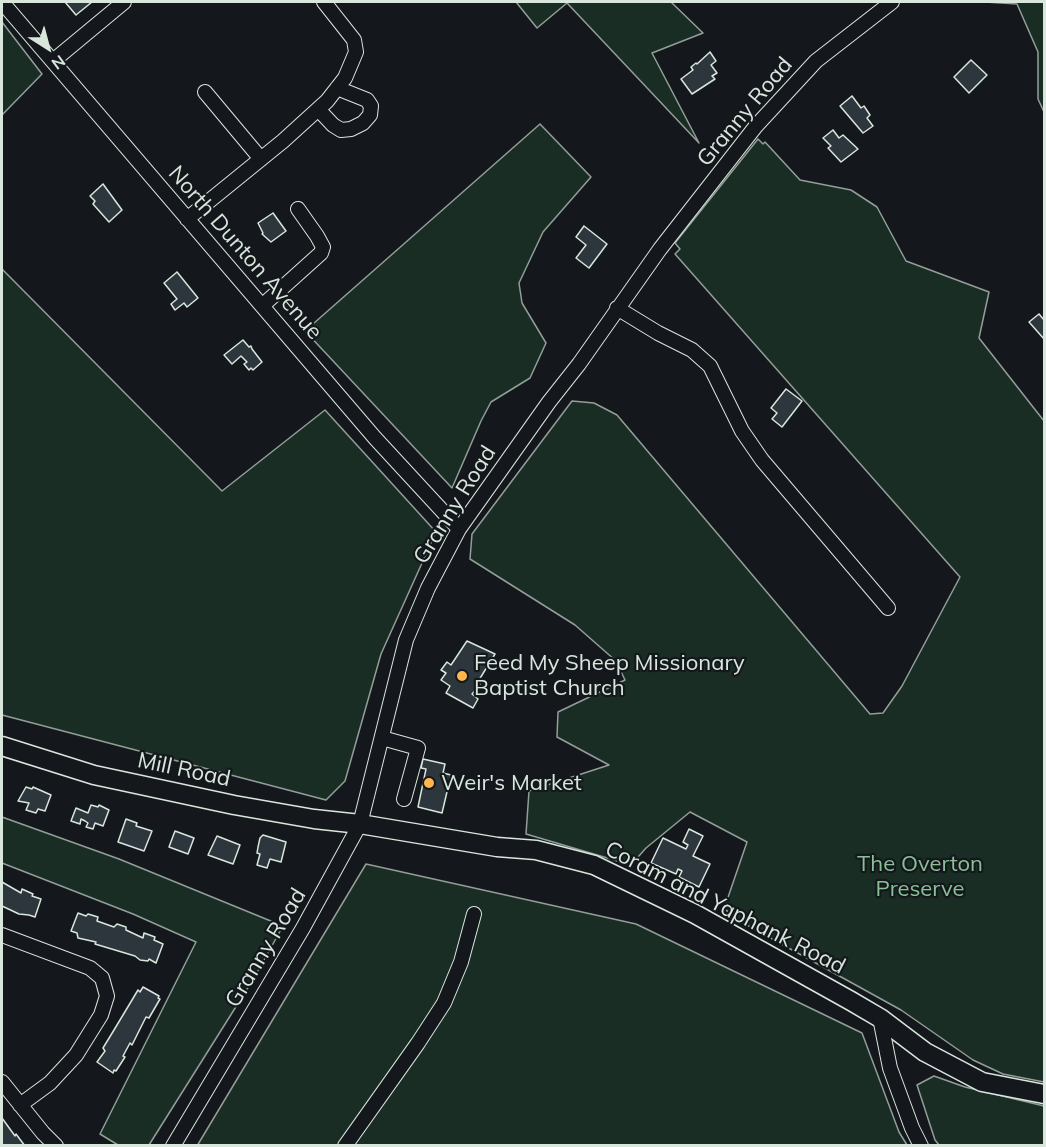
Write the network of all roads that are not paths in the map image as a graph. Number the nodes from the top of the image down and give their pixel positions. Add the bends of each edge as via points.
1 (2, 2) edge
2 (124, 2) edge
3 (324, 2) edge
4 (892, 2) edge
5 (53, 61) junction
6 (337, 88) junction
7 (205, 92) dead end
8 (318, 109) junction
9 (261, 159) junction
10 (298, 209) dead end
11 (187, 219) junction
12 (262, 306) junction
13 (617, 308) junction
14 (459, 529) junction
15 (888, 608) dead end
16 (382, 738) junction
17 (2, 746) edge
18 (404, 798) dead end
19 (360, 824) junction
20 (474, 914) dead end
21 (2, 935) edge
22 (880, 1018) junction
23 (2, 1082) edge
24 (1044, 1094) edge
25 (20, 1105) junction
26 (56, 1146) edge
27 (173, 1146) edge
28 (345, 1146) edge
29 (921, 1146) edge

1 - 5 street, North Dunton Avenue
2 - 5 street
3 - 6 street via 354,40 356,52
4 - 13 street, Granny Road via 816,61 756,126
5 - 11 street, North Dunton Avenue
6 - 8 street
6 - 8 street via 371,105 370,115 363,123 341,130
7 - 9 street
8 - 9 street
9 - 11 street
10 - 12 street via 323,248
11 - 12 street, North Dunton Avenue
12 - 14 street, North Dunton Avenue
13 - 14 street, Granny Road
13 - 15 street via 692,350 710,366 742,431 762,460
14 - 16 street, Granny Road via 406,640
16 - 18 street via 418,748
16 - 19 street, Granny Road
17 - 19 main road, Mill Road via 139,786
19 - 22 main road, Coram and Yaphank Road via 536,850 594,865 723,929
19 - 27 street, Granny Road
20 - 28 street via 461,962 444,1003
21 - 25 street via 90,968 102,978 107,996 101,1015 76,1054 50,1083
22 - 24 main road, Coram and Yaphank Road via 925,1052 982,1082
22 - 29 street via 890,1068
23 - 25 street
25 - 26 street

